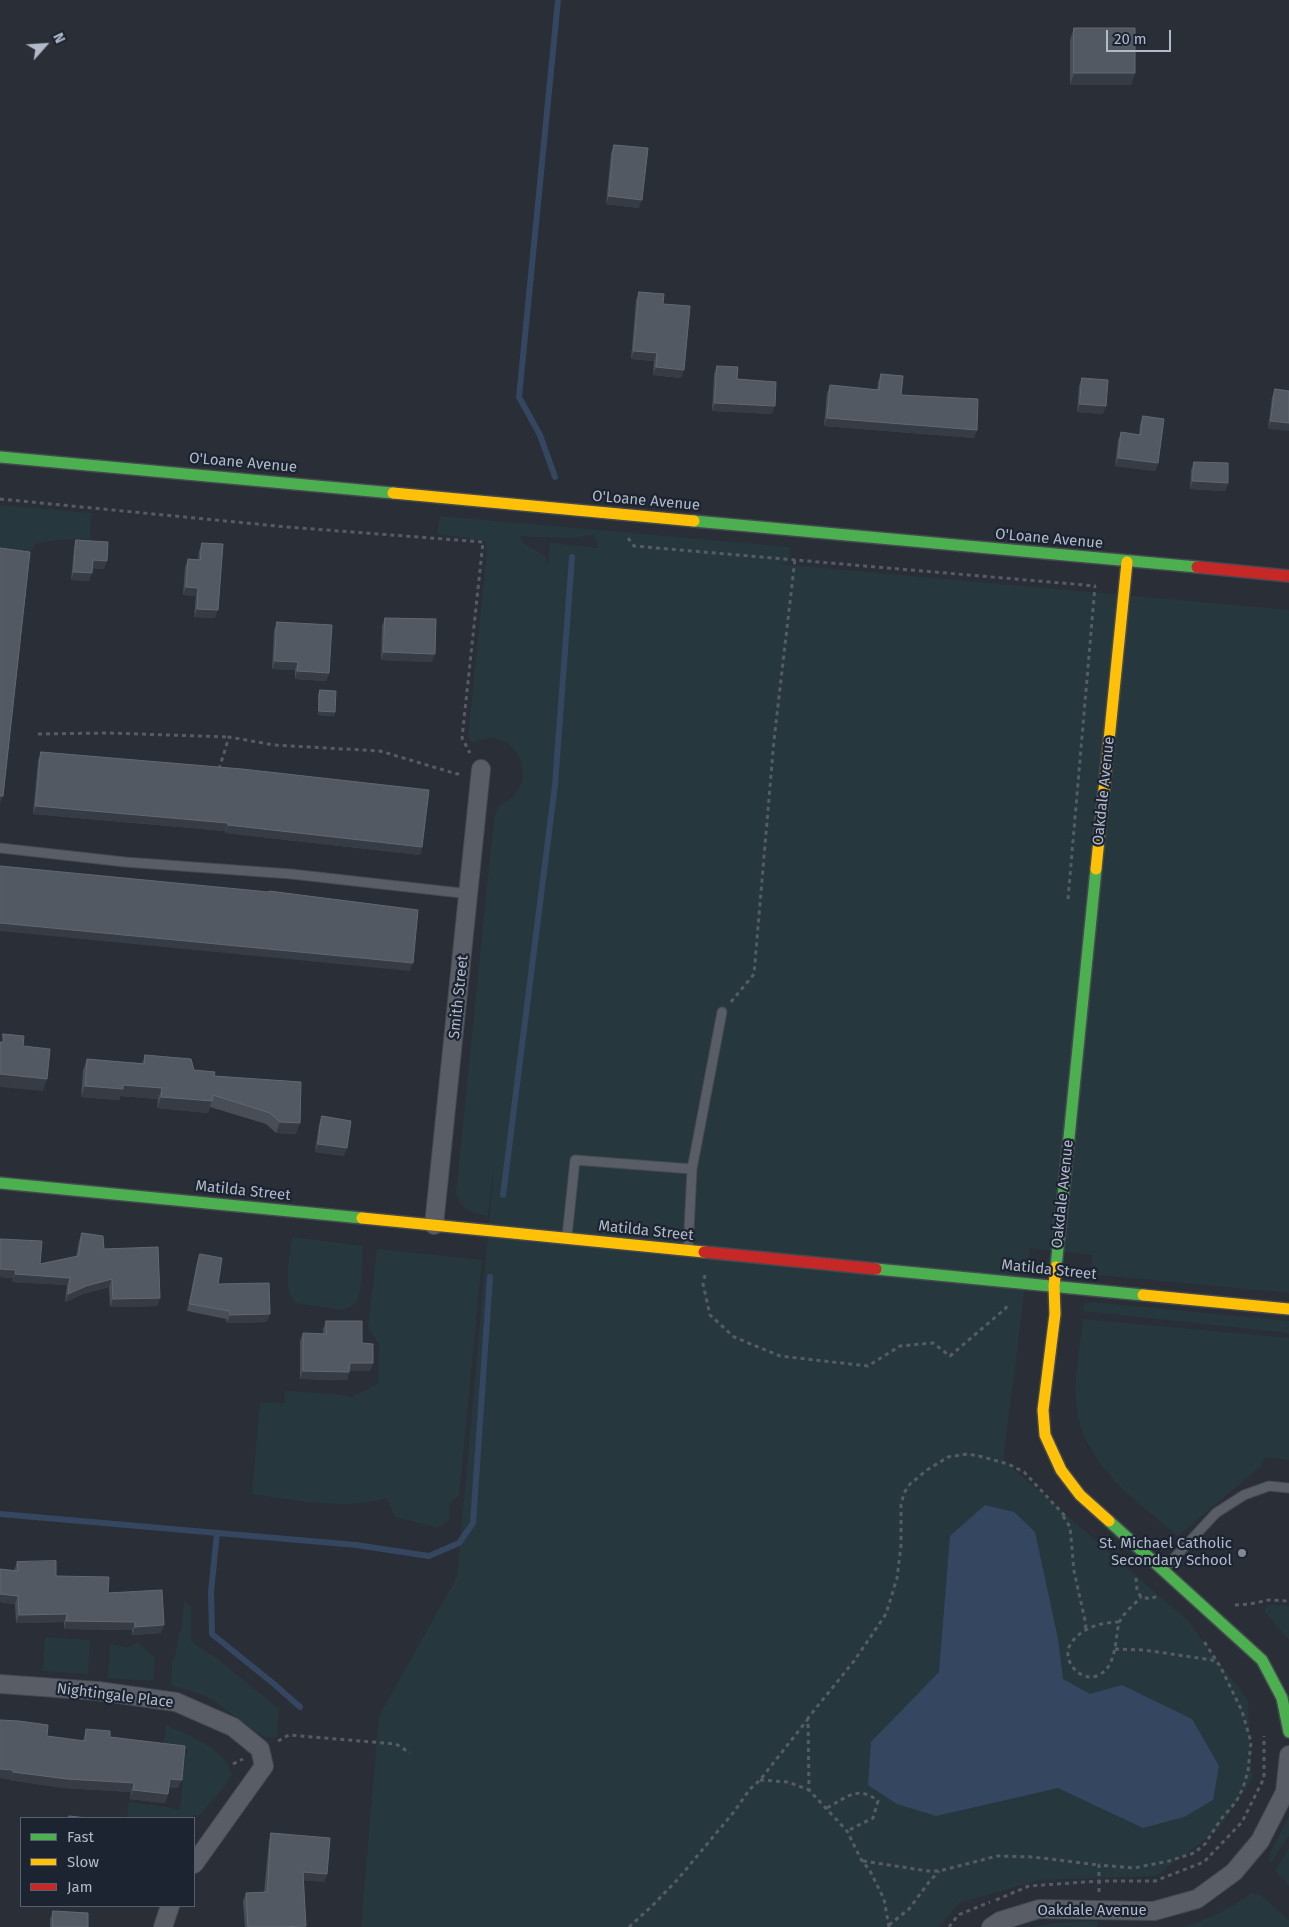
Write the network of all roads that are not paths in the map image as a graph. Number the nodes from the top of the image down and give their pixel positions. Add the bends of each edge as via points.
1 (0, 456) edge
2 (1127, 562) junction
3 (1289, 576) edge
4 (481, 769) road end
5 (0, 848) edge
6 (470, 894) junction
7 (722, 1012) road end
8 (692, 1169) junction
9 (0, 1183) edge
10 (434, 1225) junction
11 (566, 1238) junction
12 (688, 1250) junction
13 (1054, 1286) junction
14 (1289, 1310) edge
15 (1289, 1488) edge
16 (1162, 1570) junction
17 (0, 1684) edge
18 (1289, 1732) edge
19 (1289, 1755) edge
20 (195, 1863) edge
21 (170, 1907) edge
22 (163, 1927) edge
23 (991, 1927) edge

1 - 2 street, O'Loane Avenue
2 - 3 street, O'Loane Avenue
2 - 13 street, Oakdale Avenue
4 - 6 street, Smith Street
5 - 6 lane
6 - 10 street, Smith Street
7 - 8 lane
8 - 11 lane via 575,1160
8 - 12 lane
9 - 10 street, Matilda Street
10 - 11 street, Matilda Street
11 - 12 street, Matilda Street
12 - 13 street, Matilda Street
13 - 14 street, Matilda Street
13 - 16 street, Oakdale Avenue via 1055,1314 1042,1410 1045,1435 1061,1470 1080,1495
15 - 16 lane via 1269,1486 1216,1512
16 - 18 street, Oakdale Avenue via 1262,1660 1282,1698
17 - 20 street, Nightingale Place via 98,1691 176,1702 233,1727 260,1750 264,1766
19 - 23 street, Oakdale Avenue via 1285,1792 1260,1841 1234,1872 1197,1899 1154,1911 1039,1909
21 - 22 street

